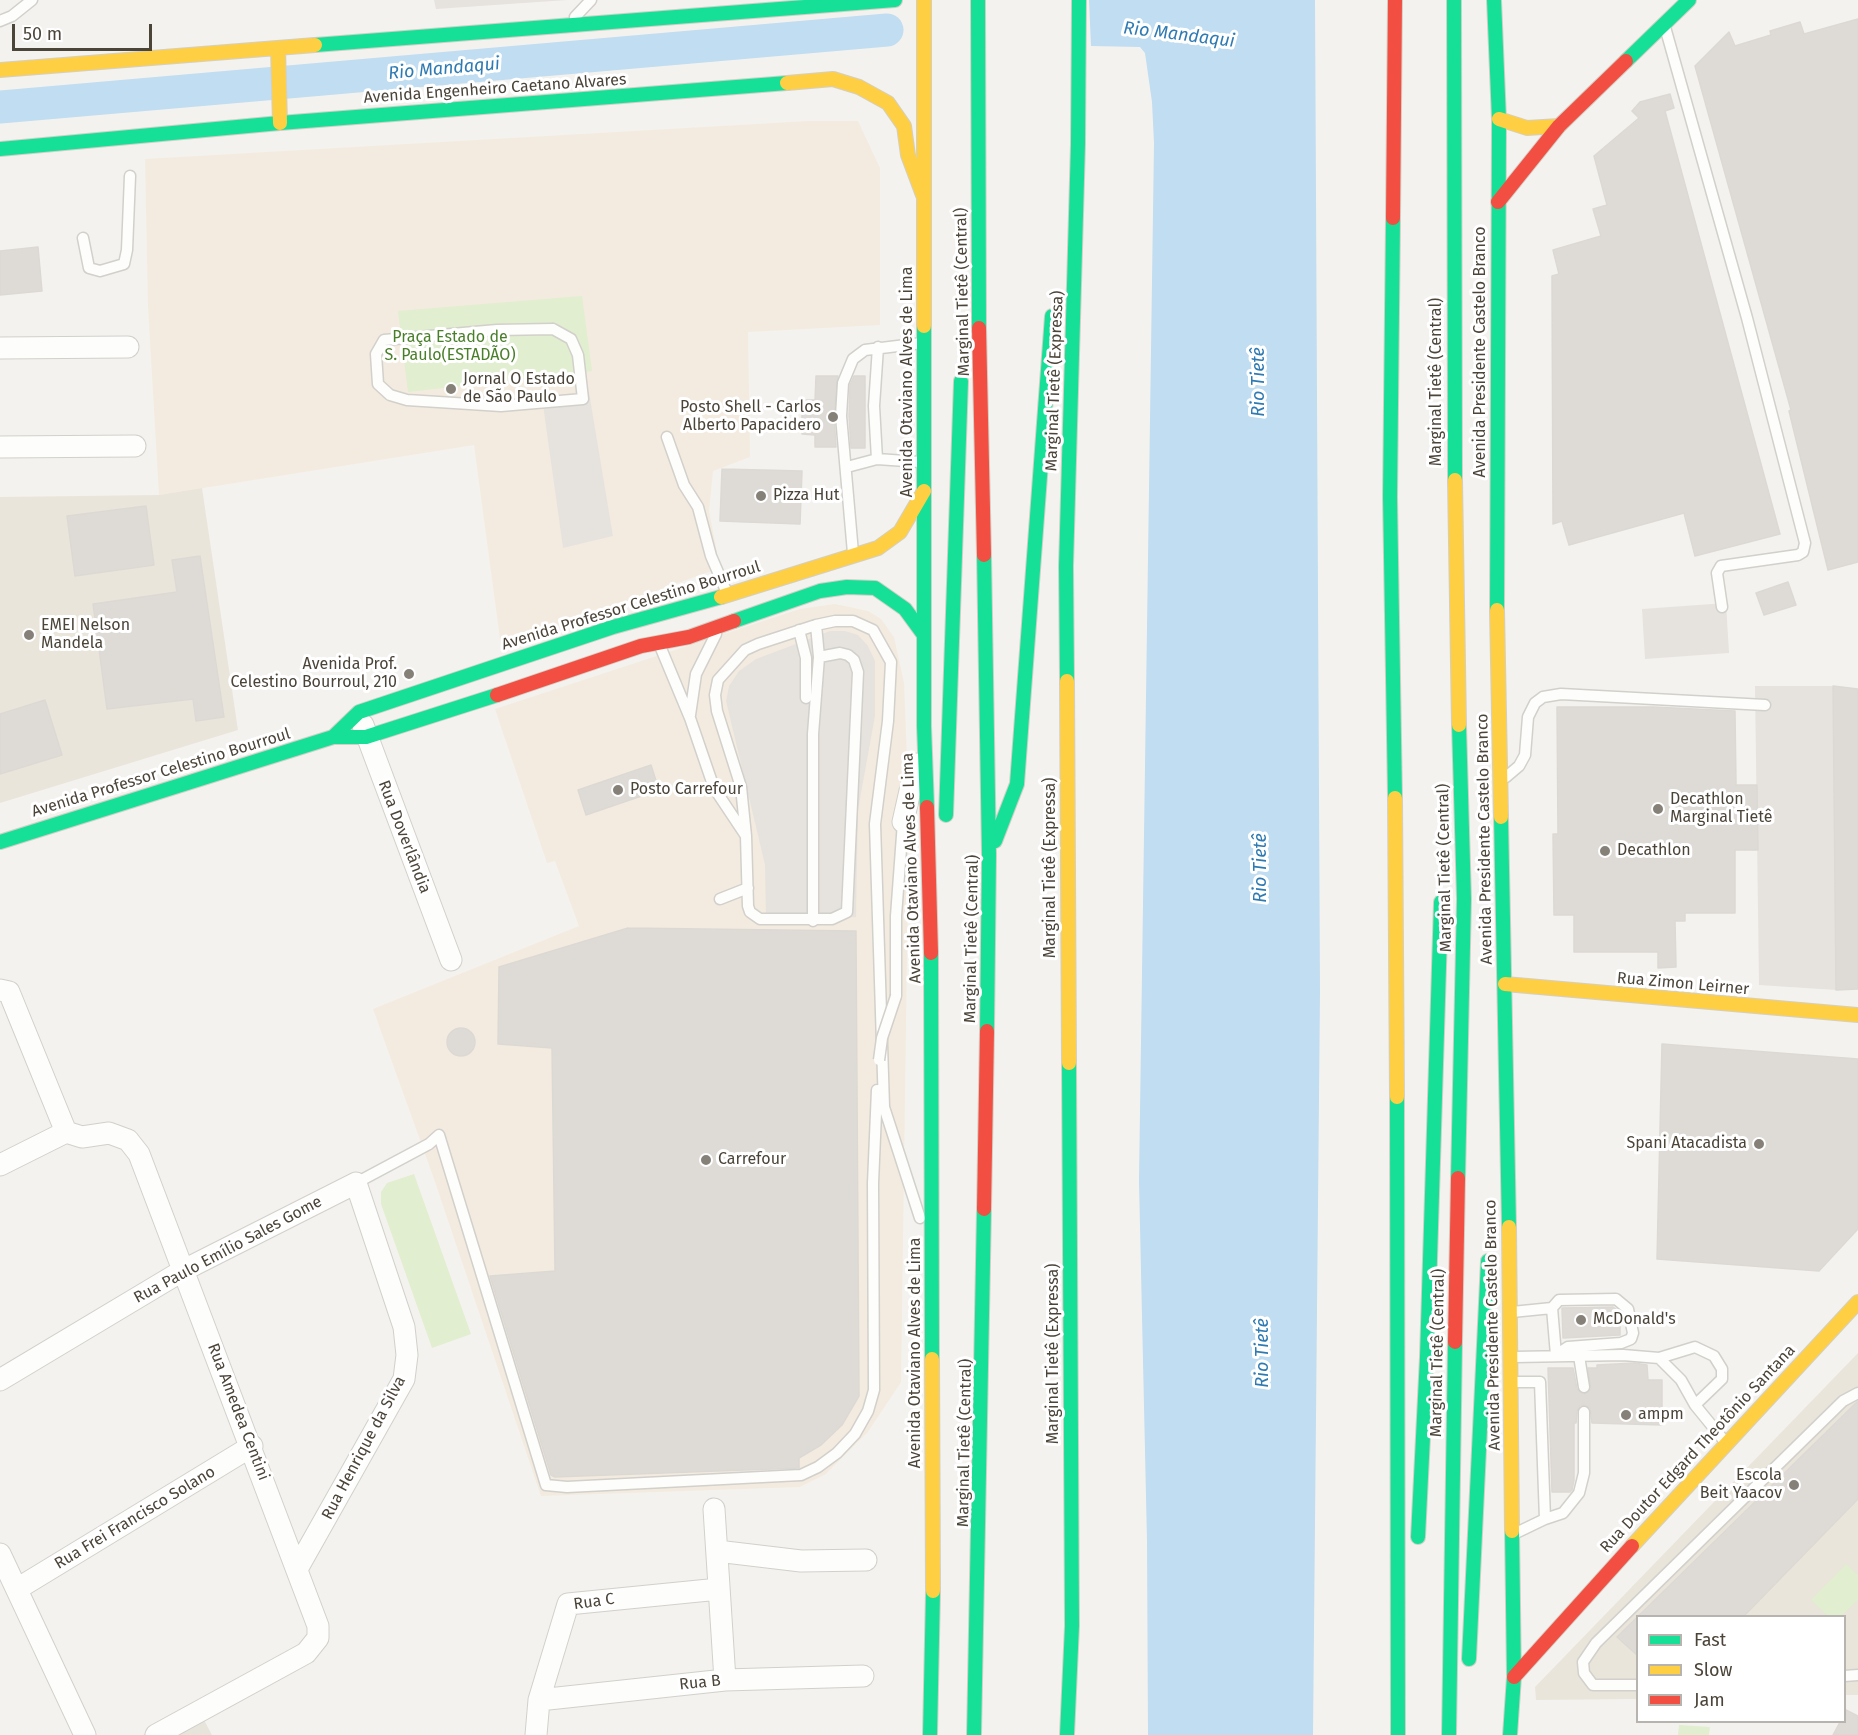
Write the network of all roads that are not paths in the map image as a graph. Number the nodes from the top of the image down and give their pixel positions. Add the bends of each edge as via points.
1 (32, 0) edge
2 (591, 0) edge
3 (705, 0) edge
4 (895, 0) edge
5 (924, 0) edge
6 (978, 0) edge
7 (1079, 0) edge
8 (1395, 0) edge
9 (1454, 0) edge
10 (1494, 0) edge
11 (1689, 0) edge
12 (719, 13) junction
13 (0, 21) edge
14 (1664, 24) junction
15 (567, 25) junction
16 (278, 48) junction
17 (0, 70) edge
18 (1499, 119) junction
19 (280, 123) junction
20 (1559, 126) junction
21 (1078, 144) junction
22 (0, 149) edge
23 (130, 176) dead end
24 (1062, 181) dead end
25 (977, 191) junction
26 (923, 195) junction
27 (1498, 202) junction
28 (83, 238) dead end
29 (1053, 299) dead end
30 (964, 332) dead end
31 (925, 343) junction
32 (128, 347) dead end
33 (878, 347) junction
34 (0, 348) edge
35 (962, 367) dead end
36 (583, 399) joint
37 (667, 437) dead end
38 (135, 446) dead end
39 (0, 447) edge
40 (877, 459) junction
41 (925, 463) junction
42 (847, 467) junction
43 (924, 491) junction
44 (853, 554) junction
45 (721, 596) junction
46 (1722, 607) dead end
47 (655, 614) junction
48 (722, 625) junction
49 (816, 625) junction
50 (613, 627) junction
51 (799, 630) junction
52 (702, 632) junction
53 (924, 634) junction
54 (688, 637) junction
55 (659, 642) junction
56 (819, 657) junction
57 (806, 698) dead end
58 (1765, 705) dead end
59 (359, 712) junction
60 (690, 718) junction
61 (924, 726) junction
62 (333, 737) junction
63 (366, 737) junction
64 (1460, 740) junction
65 (1500, 780) junction
66 (1446, 782) dead end
67 (903, 822) joint
68 (746, 836) junction
69 (0, 842) edge
70 (989, 855) junction
71 (1442, 884) dead end
72 (748, 888) junction
73 (720, 899) dead end
74 (813, 921) junction
75 (931, 921) junction
76 (451, 960) dead end
77 (1505, 984) junction
78 (0, 990) edge
79 (1858, 1016) edge
80 (1507, 1076) junction
81 (1492, 1116) dead end
82 (66, 1132) junction
83 (0, 1165) edge
84 (356, 1183) junction
85 (1488, 1252) dead end
86 (932, 1256) junction
87 (182, 1271) junction
88 (1858, 1302) edge
89 (1552, 1308) junction
90 (1509, 1312) junction
91 (1556, 1355) junction
92 (1579, 1356) junction
93 (1510, 1357) junction
94 (1659, 1358) junction
95 (0, 1380) edge
96 (1510, 1382) junction
97 (1580, 1382) dead end
98 (1858, 1393) edge
99 (1695, 1405) junction
100 (1584, 1412) dead end
101 (1726, 1443) junction
102 (252, 1446) junction
103 (714, 1509) dead end
104 (1545, 1519) junction
105 (1512, 1535) junction
106 (980, 1536) junction
107 (1418, 1546) dead end
108 (717, 1551) junction
109 (0, 1554) edge
110 (866, 1560) dead end
111 (297, 1569) junction
112 (1413, 1576) dead end
113 (1513, 1585) junction
114 (17, 1589) junction
115 (719, 1589) junction
116 (1398, 1614) junction
117 (1529, 1620) dead end
118 (1563, 1620) junction
119 (1545, 1621) dead end
120 (990, 1638) dead end
121 (1468, 1673) dead end
122 (863, 1676) dead end
123 (1514, 1677) junction
124 (725, 1680) junction
125 (1636, 1686) edge
126 (538, 1700) junction
127 (1463, 1706) dead end
128 (85, 1735) edge
129 (156, 1735) edge
130 (536, 1735) edge
131 (930, 1735) edge
132 (974, 1735) edge
133 (1067, 1735) edge
134 (1398, 1735) edge
135 (1450, 1735) edge
136 (1510, 1735) edge

1 - 13 lane
2 - 15 lane
3 - 12 lane
4 - 12 main road
5 - 26 main road, Avenida Otaviano Alves de Lima
6 - 25 main road, Marginal Tietê (Central)
7 - 21 main road, Marginal Tietê (Expressa)
8 - 116 main road via 1390,497 1396,841
9 - 64 main road, Marginal Tietê (Central) via 1455,607
10 - 18 main road, Avenida Presidente Castelo Branco
11 - 14 main road
12 - 15 main road
14 - 20 main road
14 - 46 lane via 1748,318 1805,543 1798,555 1721,566 1717,573
15 - 16 main road
16 - 17 main road
16 - 19 main road
18 - 20 main road via 1527,128
18 - 27 main road, Avenida Presidente Castelo Branco
19 - 22 main road, Avenida Engenheiro Caetano Alvares
19 - 26 main road, Avenida Engenheiro Caetano Alvares via 833,79 859,87 888,103 897,113
20 - 27 main road
21 - 24 main road
21 - 133 main road, Marginal Tietê (Expressa) via 1066,566 1072,1614
23 - 28 lane via 124,264 100,271 89,268
25 - 30 main road
25 - 70 main road, Marginal Tietê (Central)
26 - 31 main road, Avenida Otaviano Alves de Lima
27 - 65 main road, Avenida Presidente Castelo Branco
29 - 70 main road via 1017,784
31 - 33 lane
31 - 41 main road, Avenida Otaviano Alves de Lima
32 - 34 street
33 - 40 lane via 874,406
33 - 42 lane via 853,359 843,383 841,416
35 - 75 main road via 948,797
36 - 36 lane via 501,406 407,400 390,395 378,384 376,354 384,340 395,338 553,329 571,339 578,355
37 - 45 lane via 684,485 698,507
38 - 39 street
40 - 41 lane
40 - 42 lane
41 - 43 main road, Avenida Otaviano Alves de Lima
42 - 44 lane
43 - 44 main road, Avenida Professor Celestino Bourroul via 900,532 881,553
43 - 53 main road, Avenida Otaviano Alves de Lima
44 - 45 main road, Avenida Professor Celestino Bourroul
45 - 47 main road, Avenida Professor Celestino Bourroul
45 - 52 main road via 700,608 694,620
47 - 50 main road, Avenida Professor Celestino Bourroul
47 - 54 main road via 668,627
48 - 52 main road, Avenida Professor Celestino Bourroul
48 - 53 main road, Avenida Professor Celestino Bourroul via 820,591 879,582
48 - 60 lane via 696,674
49 - 51 lane
49 - 56 lane
49 - 86 lane via 853,621 873,630 891,662 875,824 884,1107
50 - 55 main road
50 - 59 main road, Avenida Professor Celestino Bourroul
51 - 57 lane via 806,658
51 - 68 lane via 745,650 718,680 717,711 741,787
52 - 54 main road, Avenida Professor Celestino Bourroul
53 - 61 main road, Avenida Otaviano Alves de Lima
54 - 55 main road, Avenida Professor Celestino Bourroul
55 - 60 lane
55 - 63 main road, Avenida Professor Celestino Bourroul
56 - 74 lane via 813,734
56 - 74 lane via 848,655 858,672 848,912 832,920
58 - 65 lane via 1561,694 1542,697 1528,717 1525,755 1520,766
59 - 62 main road, Avenida Professor Celestino Bourroul
59 - 63 street, Rua Doverlândia
60 - 68 lane via 714,788
61 - 67 street
61 - 75 main road, Avenida Otaviano Alves de Lima
62 - 63 main road, Avenida Professor Celestino Bourroul
62 - 69 main road, Avenida Professor Celestino Bourroul
63 - 76 street, Rua Doverlândia
64 - 66 main road via 1450,760
64 - 135 main road, Marginal Tietê (Central) via 1464,899 1449,1598
65 - 77 main road, Avenida Presidente Castelo Branco
67 - 84 lane, Rua Paulo Emílio Sales Gome, bridge via 896,916 896,996 879,1060 873,1184 874,1390 868,1412 855,1434 818,1467 801,1475 546,1485 439,1136
68 - 72 lane
70 - 106 main road, Marginal Tietê (Central)
71 - 107 main road
72 - 73 lane
72 - 74 lane via 750,912 760,919
75 - 86 main road, Avenida Otaviano Alves de Lima
77 - 79 main road, Rua Zimon Leirner
77 - 80 main road, Avenida Presidente Castelo Branco
78 - 82 street via 9,992
80 - 81 main road
80 - 90 main road, Avenida Presidente Castelo Branco
82 - 83 street
82 - 87 street, Rua Amedea Centini via 82,1137 109,1133 128,1140 139,1154
84 - 87 street, Rua Paulo Emílio Sales Gome
84 - 111 street, Rua Henrique da Silva via 404,1328 404,1379
85 - 121 main road
86 - 131 main road, Avenida Otaviano Alves de Lima
87 - 95 street, Rua Paulo Emílio Sales Gome
87 - 102 street, Rua Amedea Centini
88 - 101 main road, Rua Doutor Edgard Theotônio Santana
89 - 90 lane
89 - 91 lane
89 - 91 lane via 1559,1300 1616,1299 1631,1316 1633,1333 1631,1339 1620,1343 1568,1347
90 - 93 main road, Avenida Presidente Castelo Branco
91 - 92 lane
91 - 93 lane
92 - 94 lane
92 - 97 lane
93 - 96 main road, Avenida Presidente Castelo Branco
94 - 99 lane via 1681,1380
94 - 99 lane via 1695,1347 1714,1356 1722,1369 1722,1379
96 - 104 lane via 1544,1382
96 - 105 main road, Avenida Presidente Castelo Branco
98 - 125 lane via 1844,1401 1621,1618 1583,1662 1584,1673 1593,1685
99 - 101 lane
100 - 104 lane via 1584,1473 1579,1492 1563,1513
101 - 118 main road, Rua Doutor Edgard Theotônio Santana
102 - 111 street, Rua Amedea Centini
102 - 114 street, Rua Frei Francisco Solano
103 - 108 street
104 - 105 lane
105 - 113 main road, Avenida Presidente Castelo Branco
106 - 120 main road
106 - 132 main road, Marginal Tietê (Central)
108 - 110 street via 801,1561
108 - 115 street
109 - 114 street
111 - 129 street, Rua Amedea Centini via 318,1626 318,1638 306,1653
112 - 116 main road
113 - 117 main road
113 - 123 main road, Avenida Presidente Castelo Branco
114 - 128 street
115 - 124 street
115 - 126 street, Rua C via 567,1604
116 - 134 main road
118 - 119 main road
118 - 123 main road, Rua Doutor Edgard Theotônio Santana
122 - 124 street, Rua B
123 - 136 main road, Avenida Presidente Castelo Branco
124 - 126 street, Rua B
126 - 130 street
127 - 135 main road

